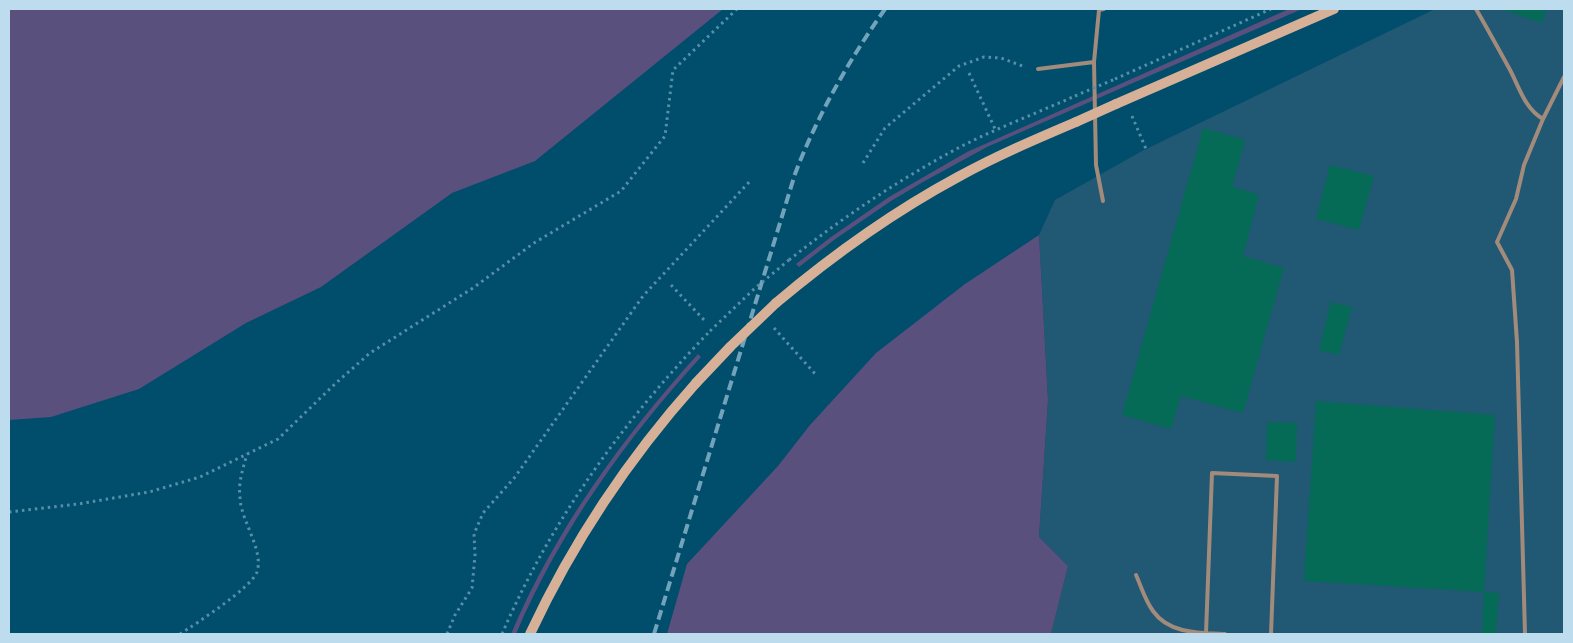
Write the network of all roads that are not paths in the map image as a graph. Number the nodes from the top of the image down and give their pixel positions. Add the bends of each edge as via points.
1 (1104, 9) edge
2 (1334, 9) edge
3 (1476, 9) edge
4 (1094, 62) junction
5 (1038, 69) road end
6 (1564, 77) edge
7 (1543, 119) junction
8 (1103, 201) dead end
9 (1136, 575) dead end
10 (1206, 633) edge
11 (530, 634) edge
12 (1225, 634) edge
13 (1271, 634) edge
14 (1525, 634) edge

1 - 4 lane via 1099,10
2 - 11 street, bridge via 990,160 913,202 843,250 776,303 731,346 645,443 595,514
3 - 7 lane via 1525,102
4 - 5 lane
4 - 8 lane via 1096,165
6 - 7 lane
7 - 14 lane via 1524,165 1516,199 1497,242 1512,270 1516,324
9 - 10 lane via 1153,611 1167,624 1188,632
10 - 12 lane
10 - 13 lane via 1212,473 1278,476

